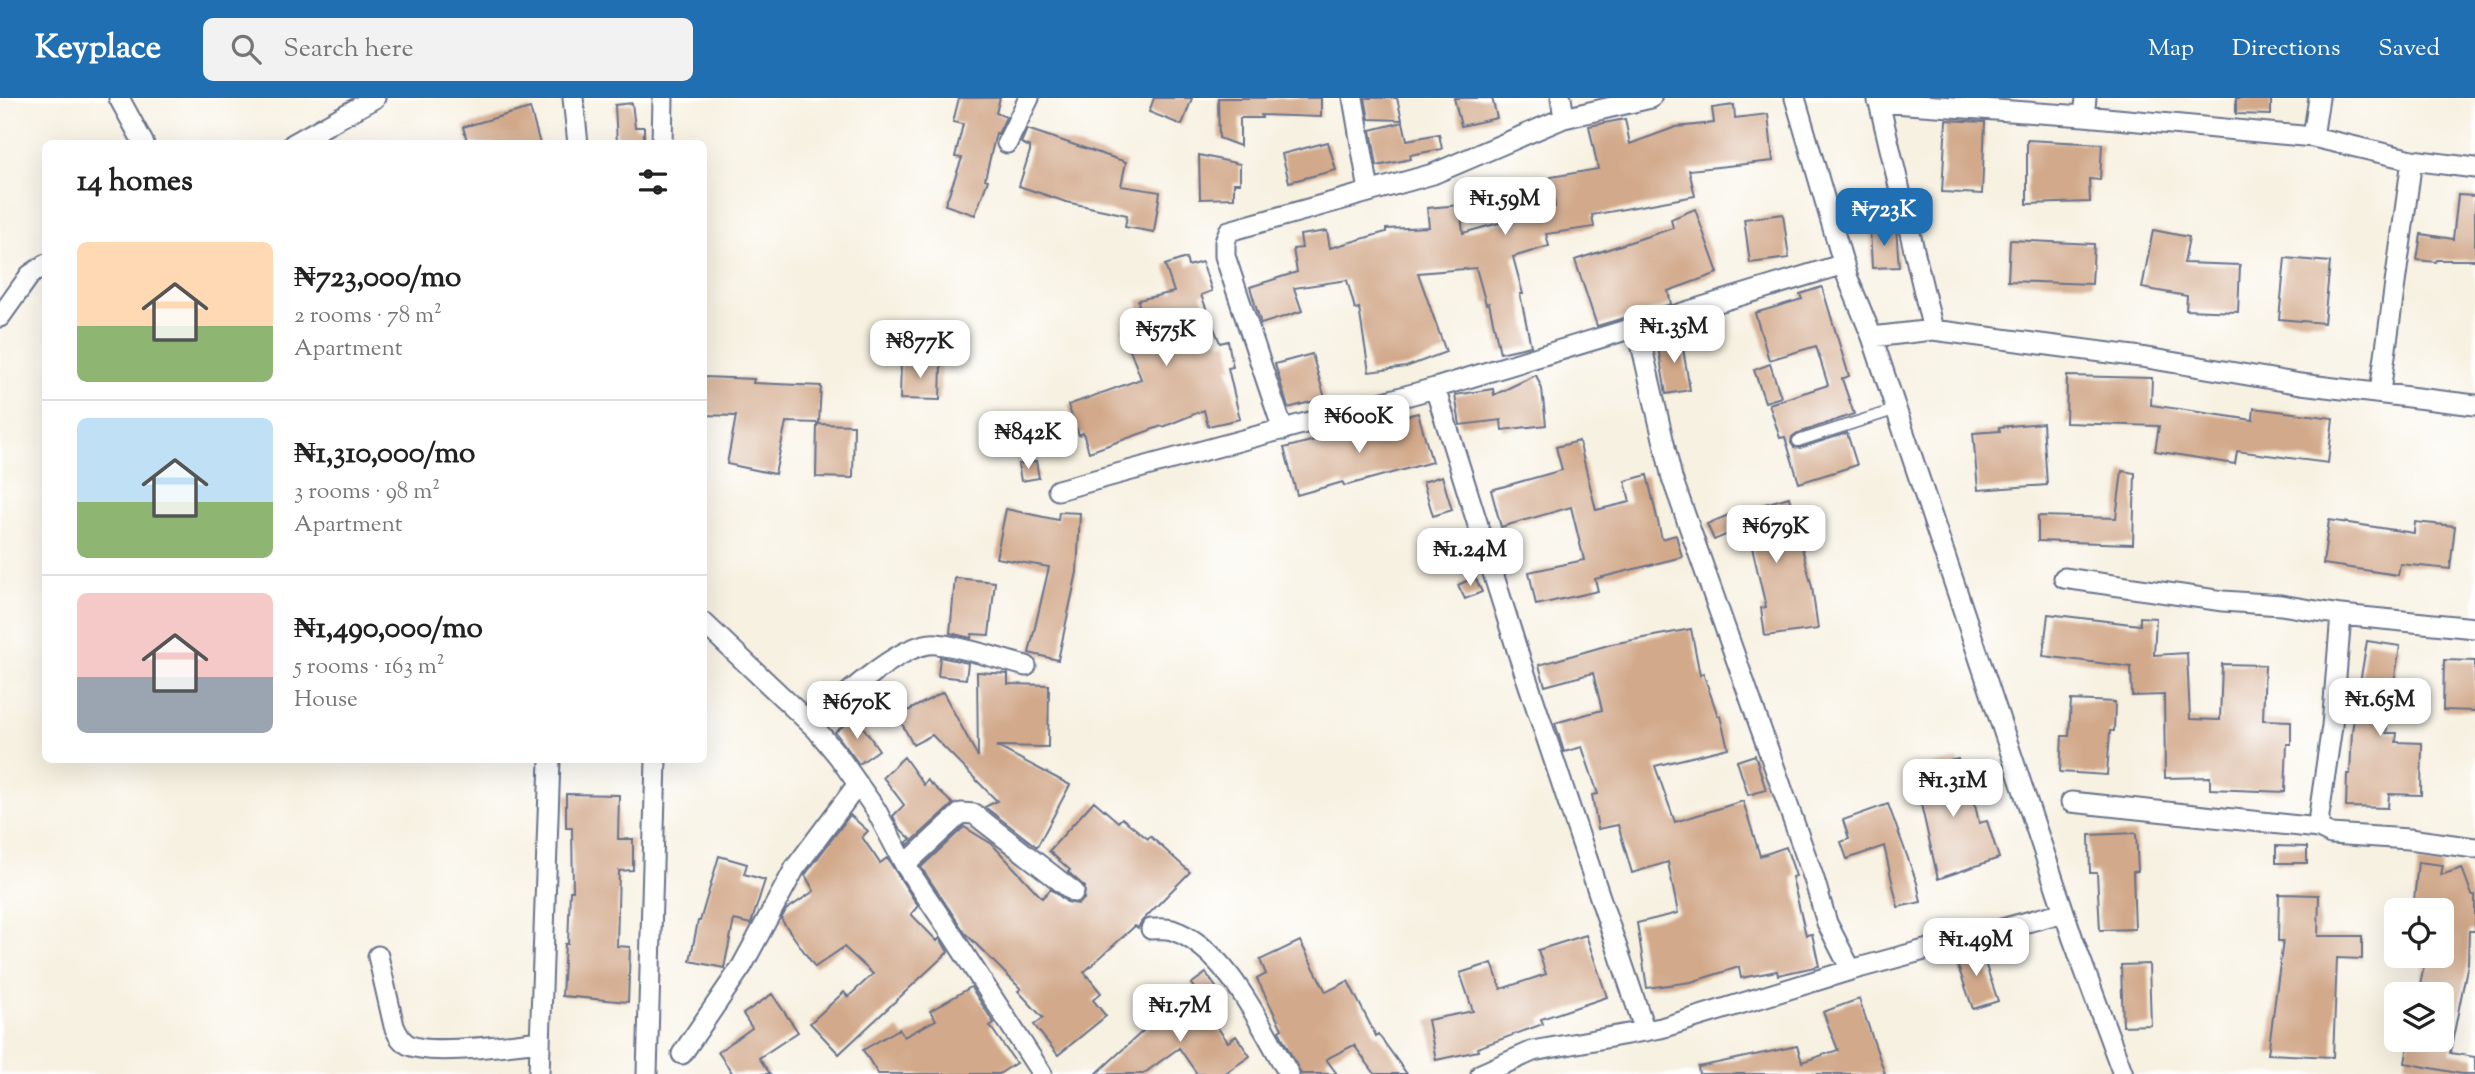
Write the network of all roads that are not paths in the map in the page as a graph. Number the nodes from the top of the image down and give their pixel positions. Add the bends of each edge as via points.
1 (119, 98) edge
2 (375, 98) edge
3 (573, 98) edge
4 (663, 98) edge
5 (1029, 98) edge
6 (1353, 98) edge
7 (1561, 98) edge
8 (1651, 98) edge
9 (1795, 98) edge
10 (2319, 98) edge
11 (1878, 100) edge
12 (2085, 107) edge
13 (1564, 118) junction
14 (2313, 137) junction
15 (142, 140) edge
16 (300, 140) edge
17 (578, 140) edge
18 (662, 140) edge
19 (1007, 142) dead end
20 (2412, 160) junction
21 (2475, 168) edge
22 (1368, 191) junction
23 (1844, 264) junction
24 (42, 267) edge
25 (0, 317) edge
26 (1637, 326) junction
27 (1934, 330) junction
28 (1871, 338) junction
29 (1435, 388) junction
30 (2380, 393) junction
31 (2475, 405) edge
32 (1894, 410) junction
33 (1283, 430) junction
34 (1798, 441) dead end
35 (1058, 490) dead end
36 (2064, 579) dead end
37 (2341, 615) junction
38 (707, 625) edge
39 (2475, 628) edge
40 (1026, 666) dead end
41 (812, 725) junction
42 (550, 763) edge
43 (656, 763) edge
44 (858, 784) junction
45 (2071, 802) dead end
46 (2319, 828) junction
47 (2475, 848) edge
48 (905, 865) junction
49 (1074, 892) dead end
50 (2064, 912) junction
51 (1151, 929) dead end
52 (378, 956) dead end
53 (1851, 970) junction
54 (1644, 1031) junction
55 (540, 1041) junction
56 (682, 1054) dead end
57 (539, 1074) edge
58 (647, 1074) edge
59 (1042, 1074) edge
60 (1289, 1074) edge
61 (1481, 1074) edge
62 (2123, 1074) edge

1 - 15 street
2 - 16 street
3 - 17 street
4 - 18 street
5 - 19 street
6 - 22 street
7 - 13 street
8 - 13 street
9 - 23 street
10 - 14 street
11 - 12 street
11 - 27 street
12 - 14 street
13 - 22 street via 1433,174
14 - 20 street
20 - 21 street
20 - 30 street
22 - 33 street via 1229,231 1225,242 1225,256
23 - 26 street
23 - 28 street
24 - 25 street via 30,275
26 - 29 street
26 - 53 street via 1672,478 1828,923
27 - 28 street
27 - 30 street
28 - 32 street
29 - 33 street
29 - 54 street
30 - 31 street
32 - 34 lane
32 - 50 street
33 - 35 street
36 - 37 street
37 - 39 street
37 - 46 street
38 - 41 street
40 - 41 street via 934,643 910,650 870,675
41 - 44 street
42 - 55 street
43 - 58 street
44 - 48 street
44 - 56 street via 795,868 742,966
45 - 46 street
46 - 47 street via 2332,834
48 - 49 street via 961,813 974,814
48 - 59 street
50 - 53 street
50 - 62 street
51 - 60 street via 1187,936 1208,952 1233,979
52 - 55 street via 394,1026 406,1044 446,1049
53 - 54 street
54 - 61 street via 1533,1051
55 - 57 street

